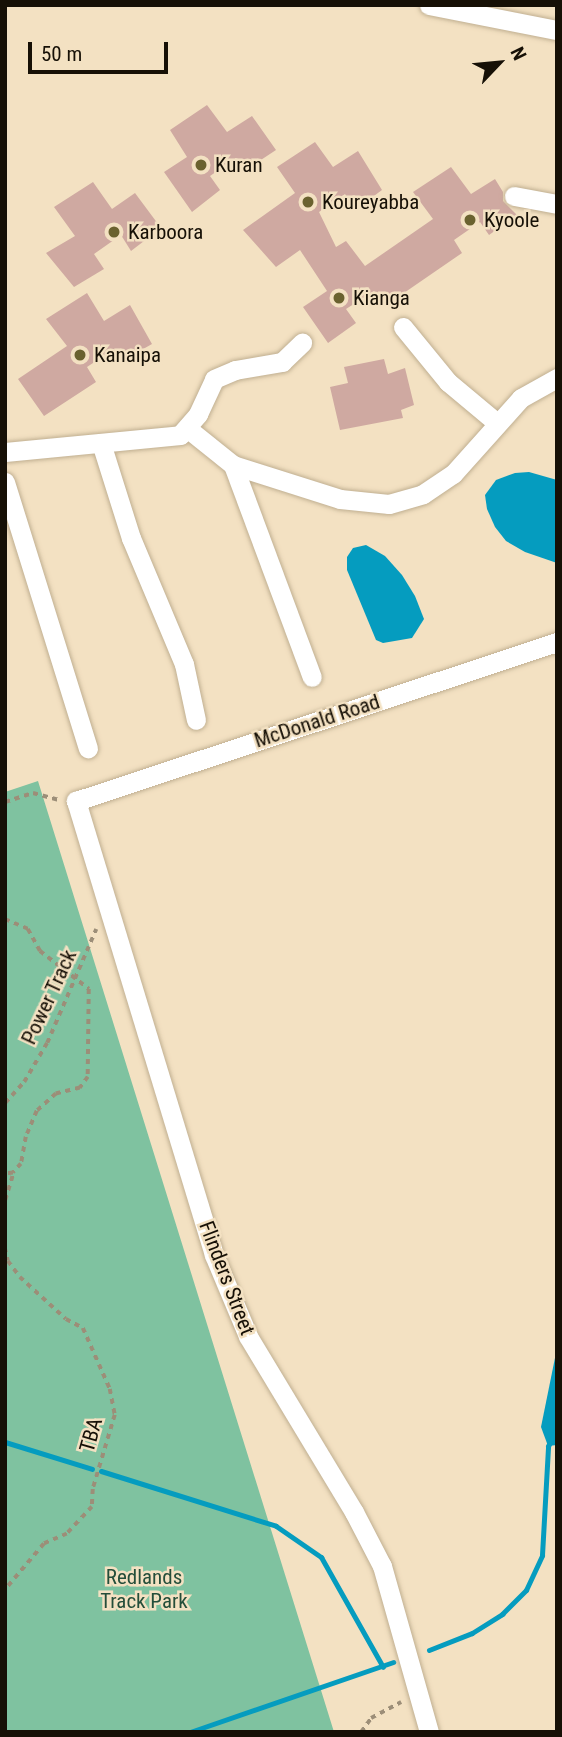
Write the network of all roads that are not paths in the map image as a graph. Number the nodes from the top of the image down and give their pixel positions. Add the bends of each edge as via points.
1 (429, 5) edge
2 (557, 30) edge
3 (514, 196) dead end
4 (557, 204) edge
5 (402, 327) dead end
6 (302, 343) dead end
7 (557, 378) edge
8 (497, 423) junction
9 (187, 428) junction
10 (101, 443) junction
11 (5, 452) edge
12 (233, 465) junction
13 (5, 482) edge
14 (557, 642) edge
15 (312, 677) dead end
16 (196, 720) dead end
17 (88, 748) dead end
18 (76, 801) joint
19 (429, 1732) edge

1 - 2 street
3 - 4 street
5 - 8 street via 448,382
6 - 9 street via 282,362 234,370 214,379
7 - 8 street via 521,398
8 - 12 street via 453,474 423,494 388,504 340,499
9 - 10 street via 180,435
9 - 12 street
10 - 11 street
10 - 16 street via 131,538 184,664
12 - 15 street
13 - 17 street
14 - 18 street, McDonald Road
18 - 19 street, Flinders Street via 214,1255 248,1336 382,1566

